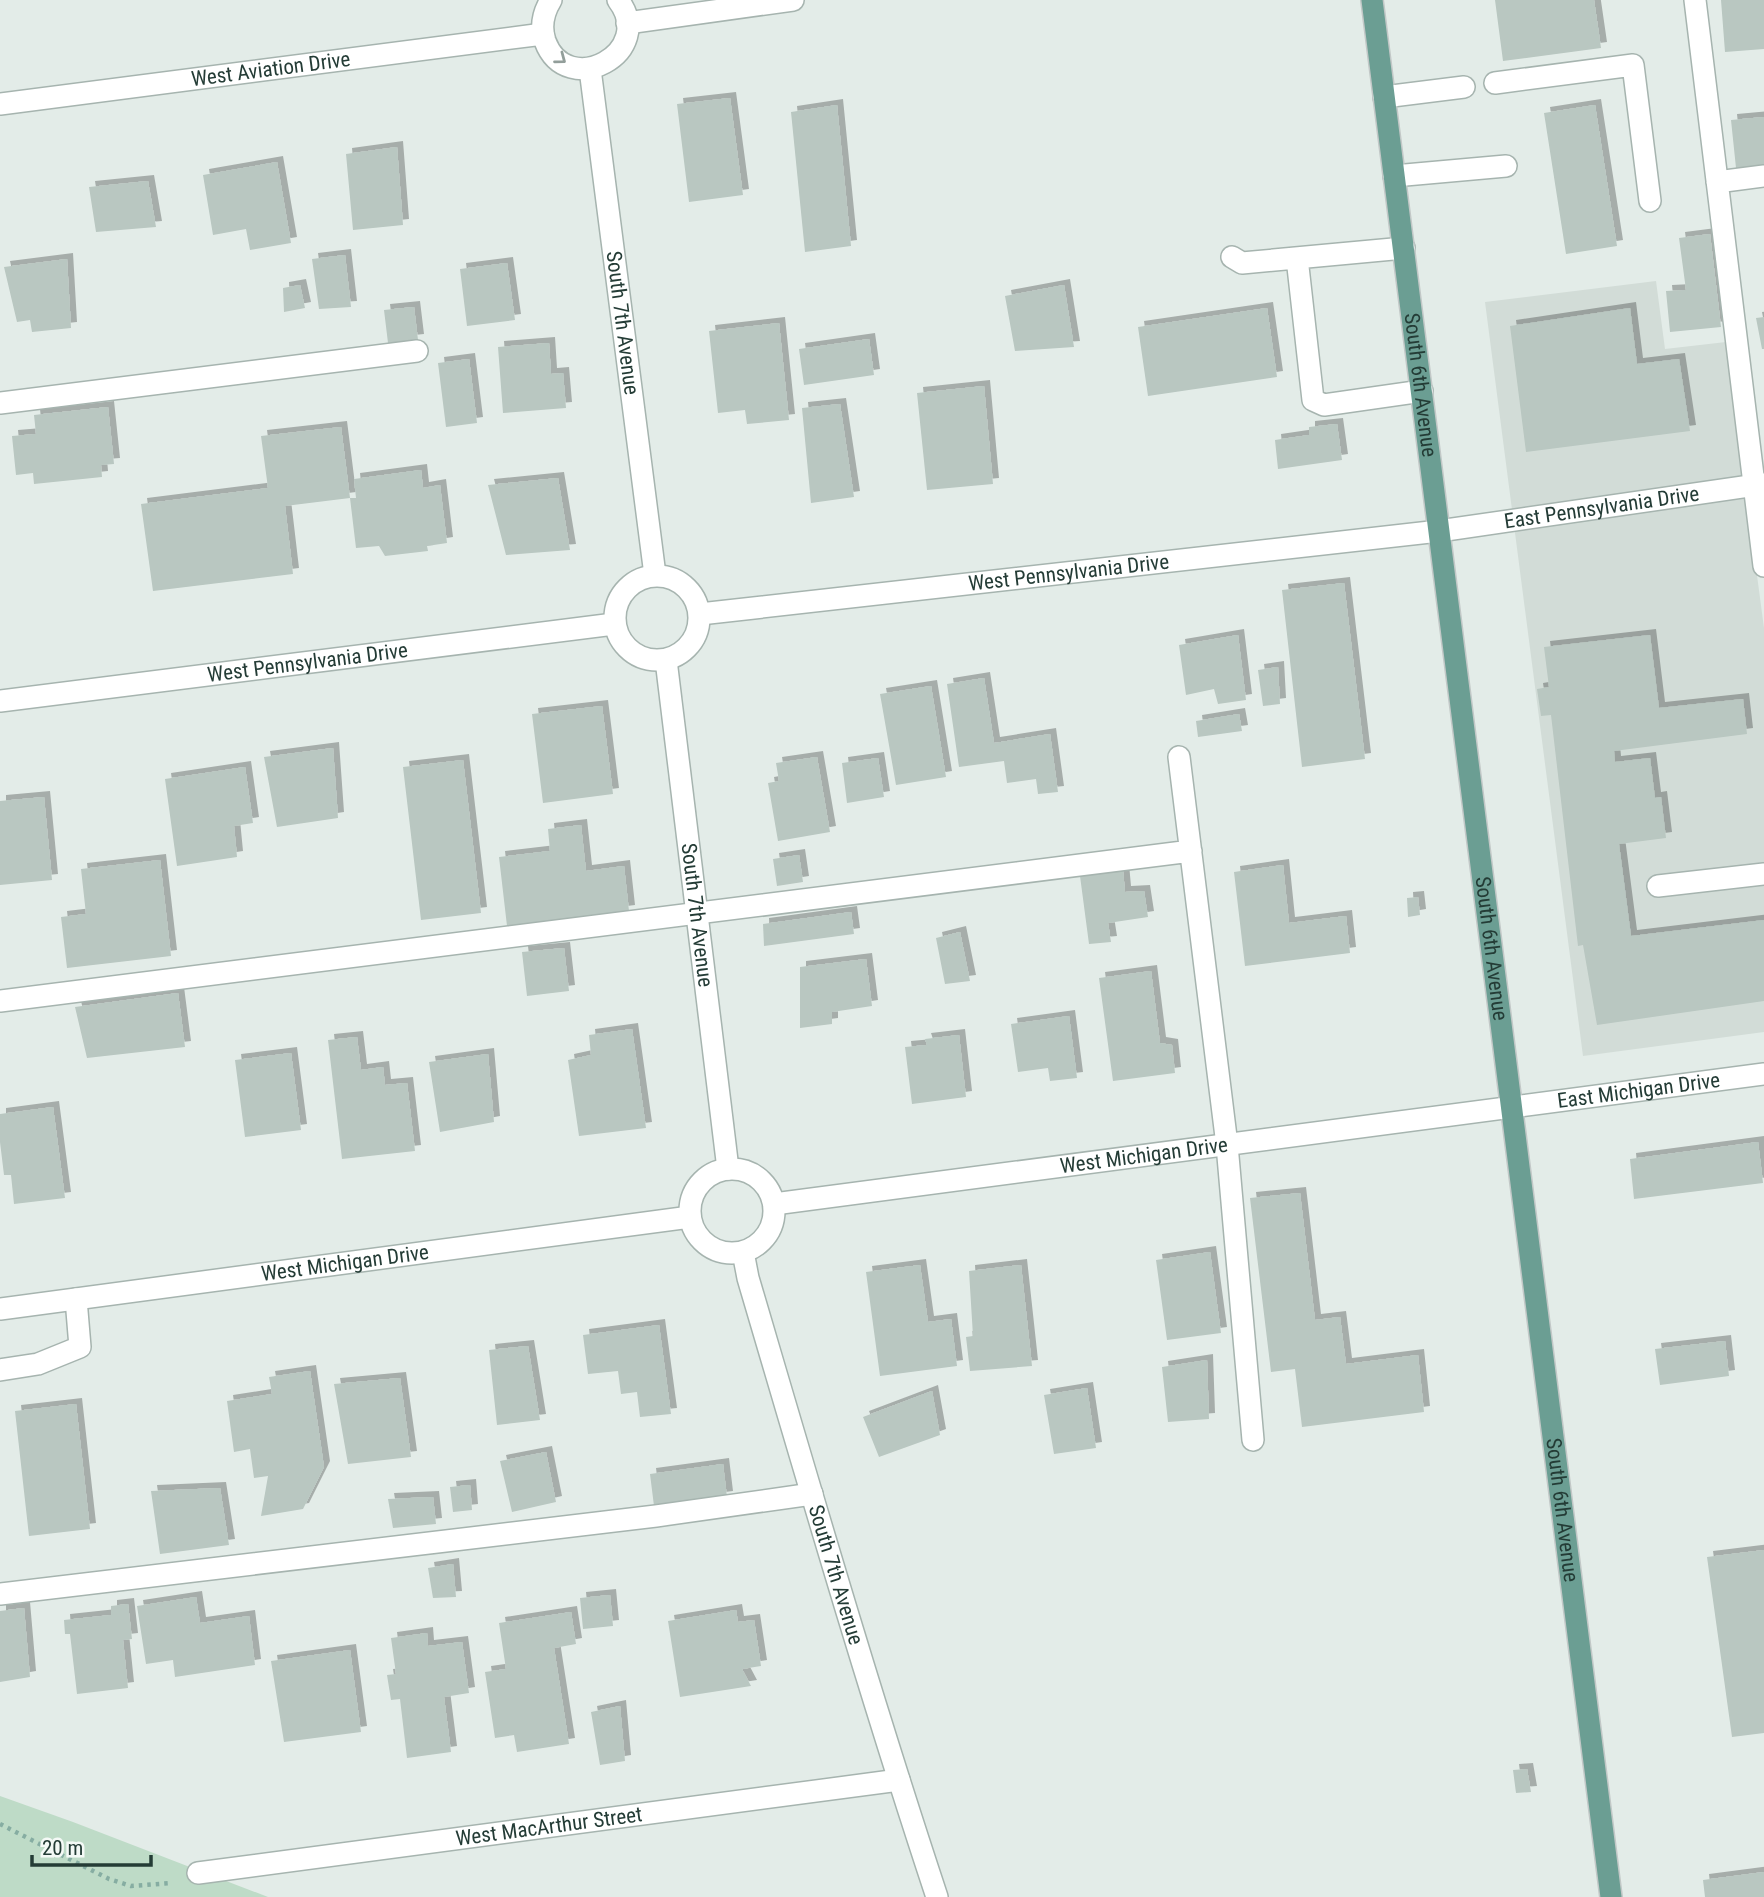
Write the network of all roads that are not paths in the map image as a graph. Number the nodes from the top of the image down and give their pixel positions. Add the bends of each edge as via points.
1 (551, 0) edge
2 (618, 0) edge
3 (793, 0) edge
4 (1372, 0) edge
5 (1695, 0) edge
6 (627, 23) junction
7 (543, 34) junction
8 (590, 69) junction
9 (1495, 83) dead end
10 (1464, 87) dead end
11 (1384, 97) junction
12 (0, 104) edge
13 (1506, 166) dead end
14 (1394, 176) junction
15 (1764, 176) edge
16 (1717, 182) junction
17 (1650, 201) dead end
18 (1404, 248) junction
19 (1232, 257) dead end
20 (1297, 258) junction
21 (417, 351) dead end
22 (1422, 391) junction
23 (0, 403) edge
24 (1759, 484) edge
25 (1439, 531) junction
26 (1764, 566) edge
27 (655, 575) junction
28 (700, 614) junction
29 (614, 624) junction
30 (666, 660) junction
31 (0, 701) edge
32 (1179, 757) dead end
33 (1191, 851) junction
34 (1764, 874) edge
35 (1658, 886) dead end
36 (697, 913) junction
37 (0, 1001) edge
38 (1764, 1074) edge
39 (1511, 1109) junction
40 (1227, 1145) junction
41 (728, 1169) junction
42 (774, 1204) junction
43 (690, 1217) junction
44 (743, 1252) junction
45 (76, 1299) junction
46 (0, 1309) edge
47 (0, 1370) edge
48 (1253, 1440) dead end
49 (812, 1494) junction
50 (0, 1594) edge
51 (899, 1780) junction
52 (198, 1873) road end
53 (937, 1897) edge
54 (1611, 1897) edge

1 - 7 street via 542,22
2 - 6 street
3 - 6 street
4 - 11 main road, South 6th Avenue
5 - 16 street
6 - 8 street via 618,53
7 -> 8 street via 555,57
7 - 12 street, West Aviation Drive
8 - 27 street, South 7th Avenue
9 - 17 street via 1633,65
10 - 11 street
11 - 14 main road, South 6th Avenue
13 - 14 street
14 - 18 main road, South 6th Avenue
15 - 16 street
16 - 24 street
18 - 20 street
18 - 22 main road, South 6th Avenue
19 - 20 street via 1242,263
20 - 22 street via 1313,400 1324,405
21 - 23 street
22 - 25 main road, South 6th Avenue
24 - 25 street, East Pennsylvania Drive
24 - 26 street
25 - 28 street, West Pennsylvania Drive
25 - 39 main road, South 6th Avenue
27 - 28 street via 690,590
27 - 29 street via 641,578 620,596
28 - 30 street via 688,648
29 - 30 street via 627,648 638,656
29 - 31 street, West Pennsylvania Drive
30 - 36 street, South 7th Avenue
32 - 33 street
33 - 36 street
33 - 40 street
34 - 35 street
36 - 37 street
36 - 41 street, South 7th Avenue
38 - 39 street, East Michigan Drive
39 - 40 street, West Michigan Drive
39 - 54 main road, South 6th Avenue
40 - 42 street, West Michigan Drive
40 - 48 street
41 - 42 street via 756,1176
41 - 43 street via 701,1182 694,1192
42 - 44 street via 766,1237
43 - 44 street via 694,1230 712,1248
43 - 45 street, West Michigan Drive
44 - 49 street, South 7th Avenue
45 - 46 street, West Michigan Drive
45 - 47 street via 80,1347 38,1364
49 - 50 street
49 - 51 street, South 7th Avenue
51 - 52 street, West MacArthur Street
51 - 53 street, South 7th Avenue

